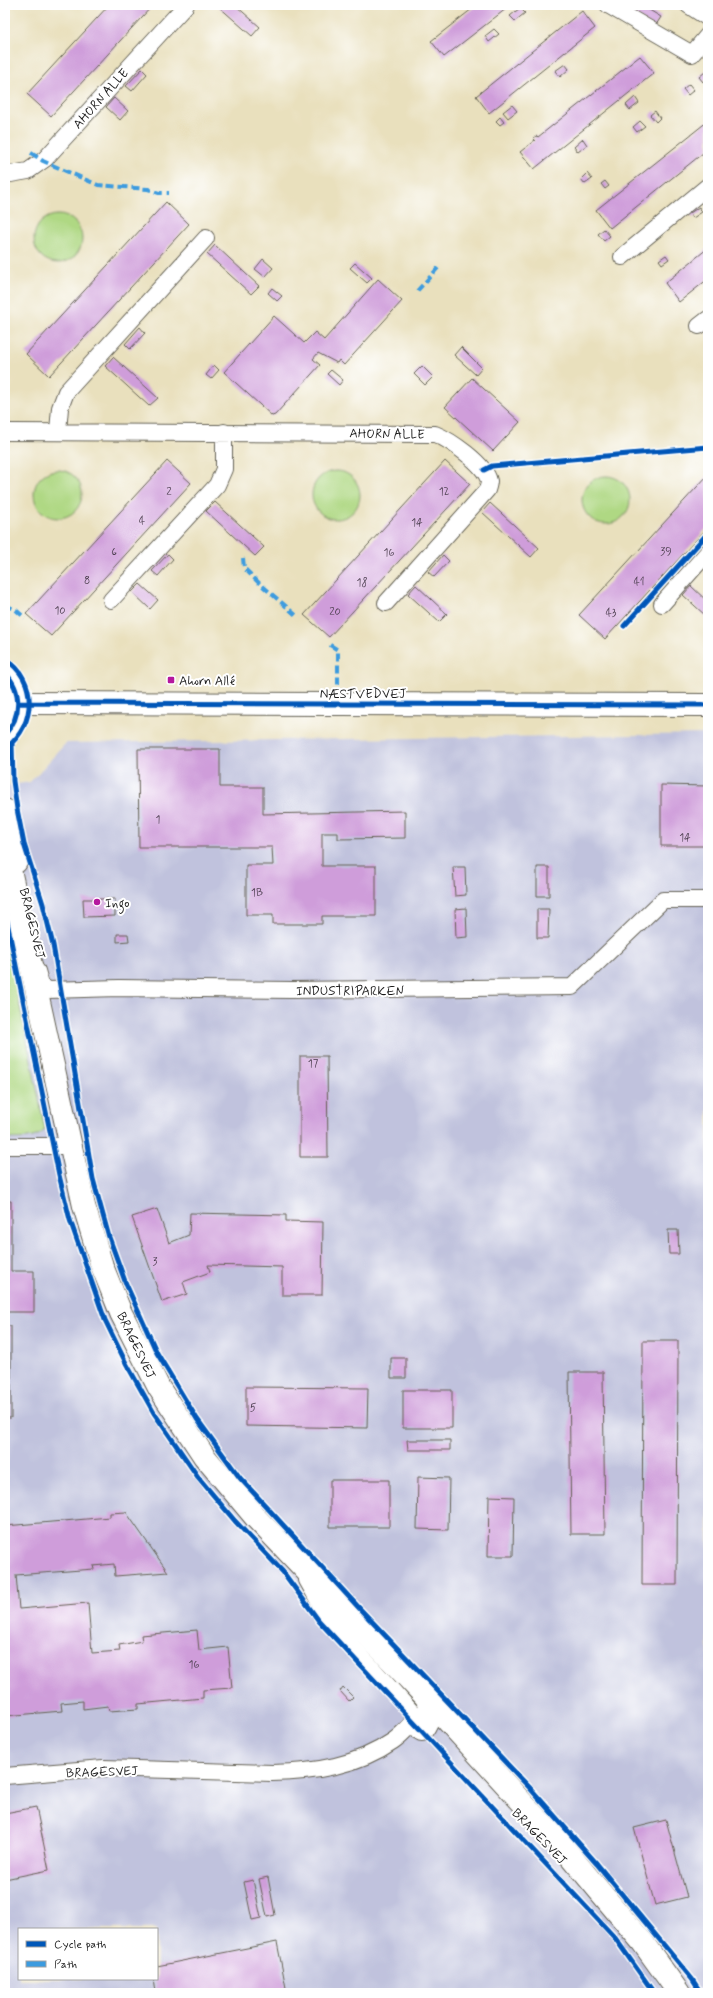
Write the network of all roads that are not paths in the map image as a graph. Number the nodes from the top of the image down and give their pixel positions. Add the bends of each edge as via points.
1 (186, 5) edge
2 (608, 5) edge
3 (688, 5) edge
4 (708, 18) edge
5 (708, 35) edge
6 (5, 175) edge
7 (708, 186) edge
8 (206, 238) dead end
9 (622, 257) dead end
10 (58, 431) junction
11 (5, 432) edge
12 (224, 432) junction
13 (708, 552) edge
14 (111, 600) dead end
15 (386, 603) dead end
16 (662, 604) dead end
17 (5, 673) edge
18 (18, 703) junction
19 (708, 705) edge
20 (5, 734) edge
21 (5, 810) edge
22 (5, 847) edge
23 (708, 900) edge
24 (44, 997) junction
25 (5, 1146) edge
26 (70, 1146) junction
27 (256, 1518) junction
28 (426, 1716) junction
29 (5, 1776) edge
30 (642, 1943) junction
31 (679, 1993) edge

1 - 6 street, AHORN ALLE via 45,159 28,171
2 - 5 street via 692,54
3 - 4 street
7 - 9 street
8 - 10 street via 66,392 60,408
10 - 11 street, AHORN ALLE
10 - 12 street, AHORN ALLE
12 - 14 street via 224,469 217,485
12 - 15 street, AHORN ALLE via 435,434 448,440 484,470 489,482 487,490
13 - 16 street
17 - 18 main road via 14,685
18 - 19 main road, NÆSTVEDVEJ
18 - 20 main road via 14,720
21 - 24 main road, BRAGESVEJ via 15,858 37,932
22 - 24 main road, BRAGESVEJ
23 - 24 street, INDUSTRIPARKEN via 663,900 572,987 298,990 119,988
24 - 26 main road, BRAGESVEJ
25 - 26 street
26 - 27 main road, BRAGESVEJ via 102,1266 135,1341 159,1388 183,1426 204,1456
27 - 28 main road, BRAGESVEJ
27 - 28 main road, BRAGESVEJ
28 - 29 street, BRAGESVEJ via 381,1761 353,1773 327,1779 302,1782 264,1781 200,1771 103,1768
28 - 30 main road, BRAGESVEJ
28 - 30 main road, BRAGESVEJ via 530,1811
30 - 31 main road, BRAGESVEJ

